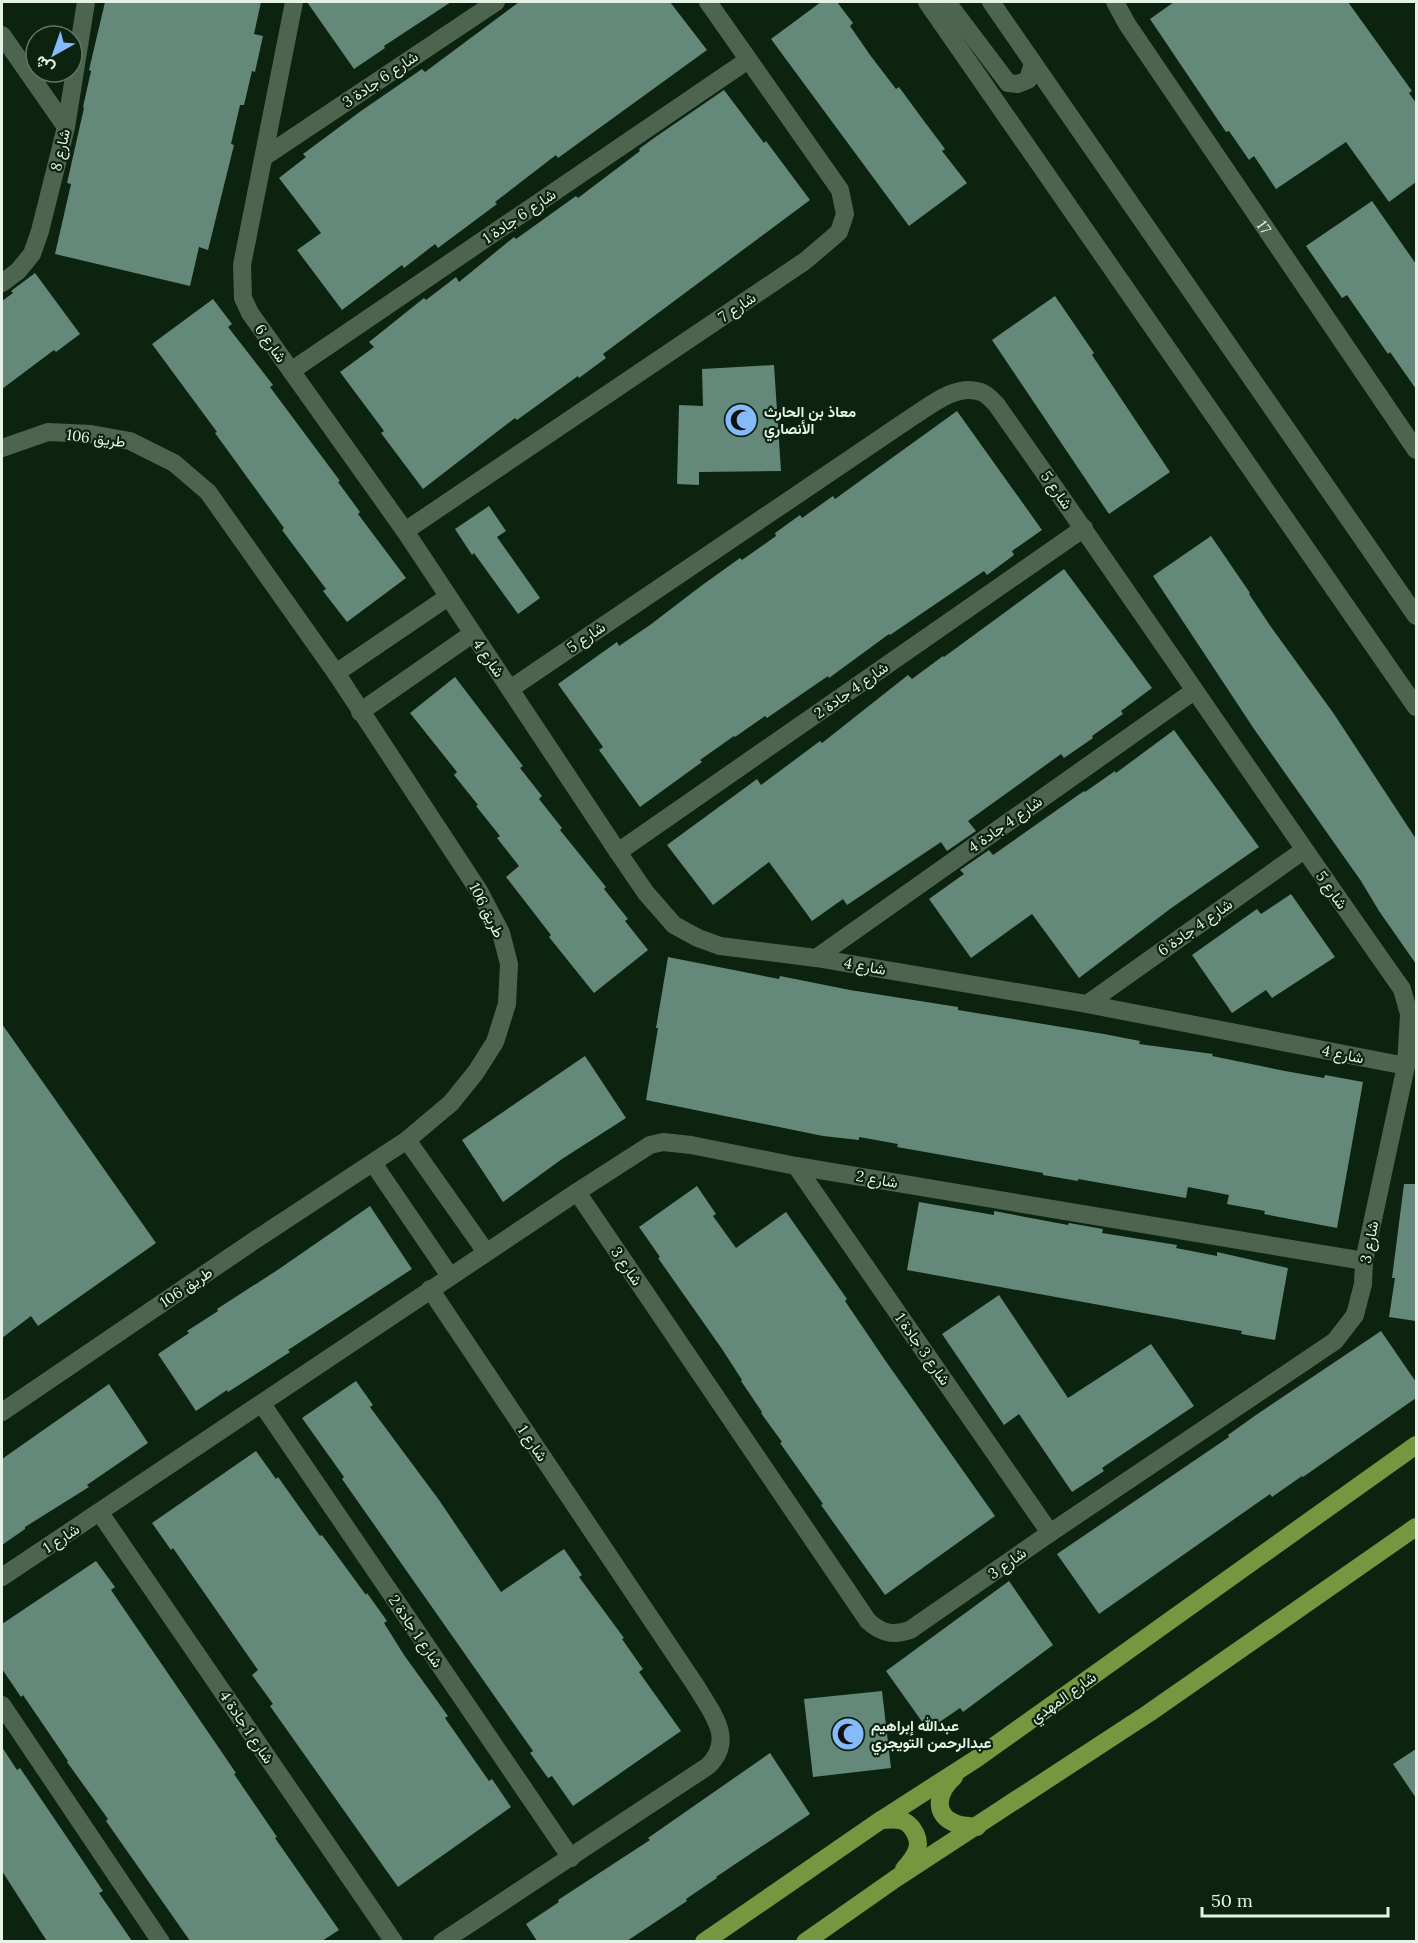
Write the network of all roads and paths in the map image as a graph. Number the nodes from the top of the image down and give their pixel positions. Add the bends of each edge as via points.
1 (86, 2) edge
2 (294, 2) edge
3 (496, 2) edge
4 (708, 2) edge
5 (927, 2) edge
6 (947, 2) edge
7 (991, 2) edge
8 (1115, 2) edge
9 (2, 35) edge
10 (748, 60) junction
11 (1033, 63) junction
12 (66, 127) junction
13 (264, 157) junction
14 (2, 283) edge
15 (291, 371) junction
16 (2, 448) edge
17 (1416, 450) edge
18 (1084, 528) junction
19 (405, 531) junction
20 (448, 597) junction
21 (1416, 616) edge
22 (472, 634) junction
23 (336, 673) junction
24 (510, 689) junction
25 (1194, 691) junction
26 (1416, 707) edge
27 (360, 711) junction
28 (1304, 850) junction
29 (618, 852) junction
30 (816, 958) junction
31 (1087, 1004) junction
32 (1406, 1066) junction
33 (407, 1140) junction
34 (373, 1163) junction
35 (796, 1166) junction
36 (577, 1192) junction
37 (486, 1252) junction
38 (1364, 1261) junction
39 (450, 1276) junction
40 (430, 1289) junction
41 (262, 1404) junction
42 (2, 1412) edge
43 (1416, 1445) edge
44 (100, 1513) junction
45 (1416, 1527) edge
46 (1050, 1533) junction
47 (2, 1577) edge
48 (2, 1705) edge
49 (976, 1759) junction
50 (881, 1820) junction
51 (977, 1827) junction
52 (571, 1858) junction
53 (895, 1880) junction
54 (161, 1941) edge
55 (394, 1941) edge
56 (442, 1941) edge
57 (704, 1941) edge
58 (805, 1941) edge

1 - 12 street, شارع 8
2 - 13 street, شارع 6
3 - 13 street, شارع 6 جادة 3
4 - 10 street, شارع 7
5 - 26 street
6 - 11 street via 1008,83 1028,80
7 - 11 street
8 - 17 street, 17
9 - 12 street
10 - 15 street, شارع 6 جادة 1
10 - 19 street, شارع 7 via 840,190 845,214 839,232 805,261
11 - 21 street
12 - 14 street, شارع 8 via 32,254
13 - 15 street, شارع 6 via 242,265 243,298
15 - 19 street, شارع 6
16 - 23 street, طريق 106 via 48,432 91,434 130,441 174,463 208,492
18 - 24 street, شارع 5 via 996,404 983,392 971,390 947,396
18 - 25 street, شارع 5
18 - 29 street, شارع 4 جادة 2
19 - 20 street, شارع 6
20 - 22 street, شارع 6
20 - 23 street
22 - 24 street, شارع 4
22 - 27 street
23 - 27 street, طريق 106
24 - 29 street, شارع 4
25 - 28 street, شارع 5
25 - 30 street, شارع 4 جادة 4
27 - 33 street, طريق 106 via 479,891 501,933 509,964 507,1004 495,1042 451,1103
28 - 31 street, شارع 4 جادة 6
28 - 32 street, شارع 5 via 1402,989 1409,1014
29 - 30 street, شارع 4 via 674,925 698,938 720,946
30 - 31 street, شارع 4
31 - 32 street, شارع 4
32 - 38 street, شارع 3
33 - 34 street, طريق 106
33 - 37 street
34 - 39 street
34 - 42 street, طريق 106
35 - 36 street, شارع 2 via 663,1142 650,1145
35 - 38 street, شارع 2
35 - 46 street, شارع 3 جادة 1
36 - 37 street, شارع 2
36 - 46 street, شارع 3 via 877,1629 887,1634 910,1630
37 - 39 street, شارع 2
38 - 46 street, شارع 3 via 1363,1284 1354,1316 1335,1341
39 - 40 street, شارع 2
40 - 41 street, شارع 1
40 - 52 street, شارع 1 via 721,1729 720,1750 708,1766
41 - 44 street, شارع 1
41 - 52 street, شارع 1 جادة 2
43 - 49 main road, شارع المهدي
44 - 47 street, شارع 1
44 - 55 street, شارع 1 جادة 4
45 - 51 main road
48 - 54 street
49 - 50 main road, شارع المهدي
49 - 51 main road via 945,1785 940,1809 946,1818 958,1824
50 - 53 main road via 903,1820 917,1835 919,1847 915,1857
50 - 57 main road, شارع المهدي
51 - 53 main road
52 - 56 street, شارع 1
53 - 58 main road

